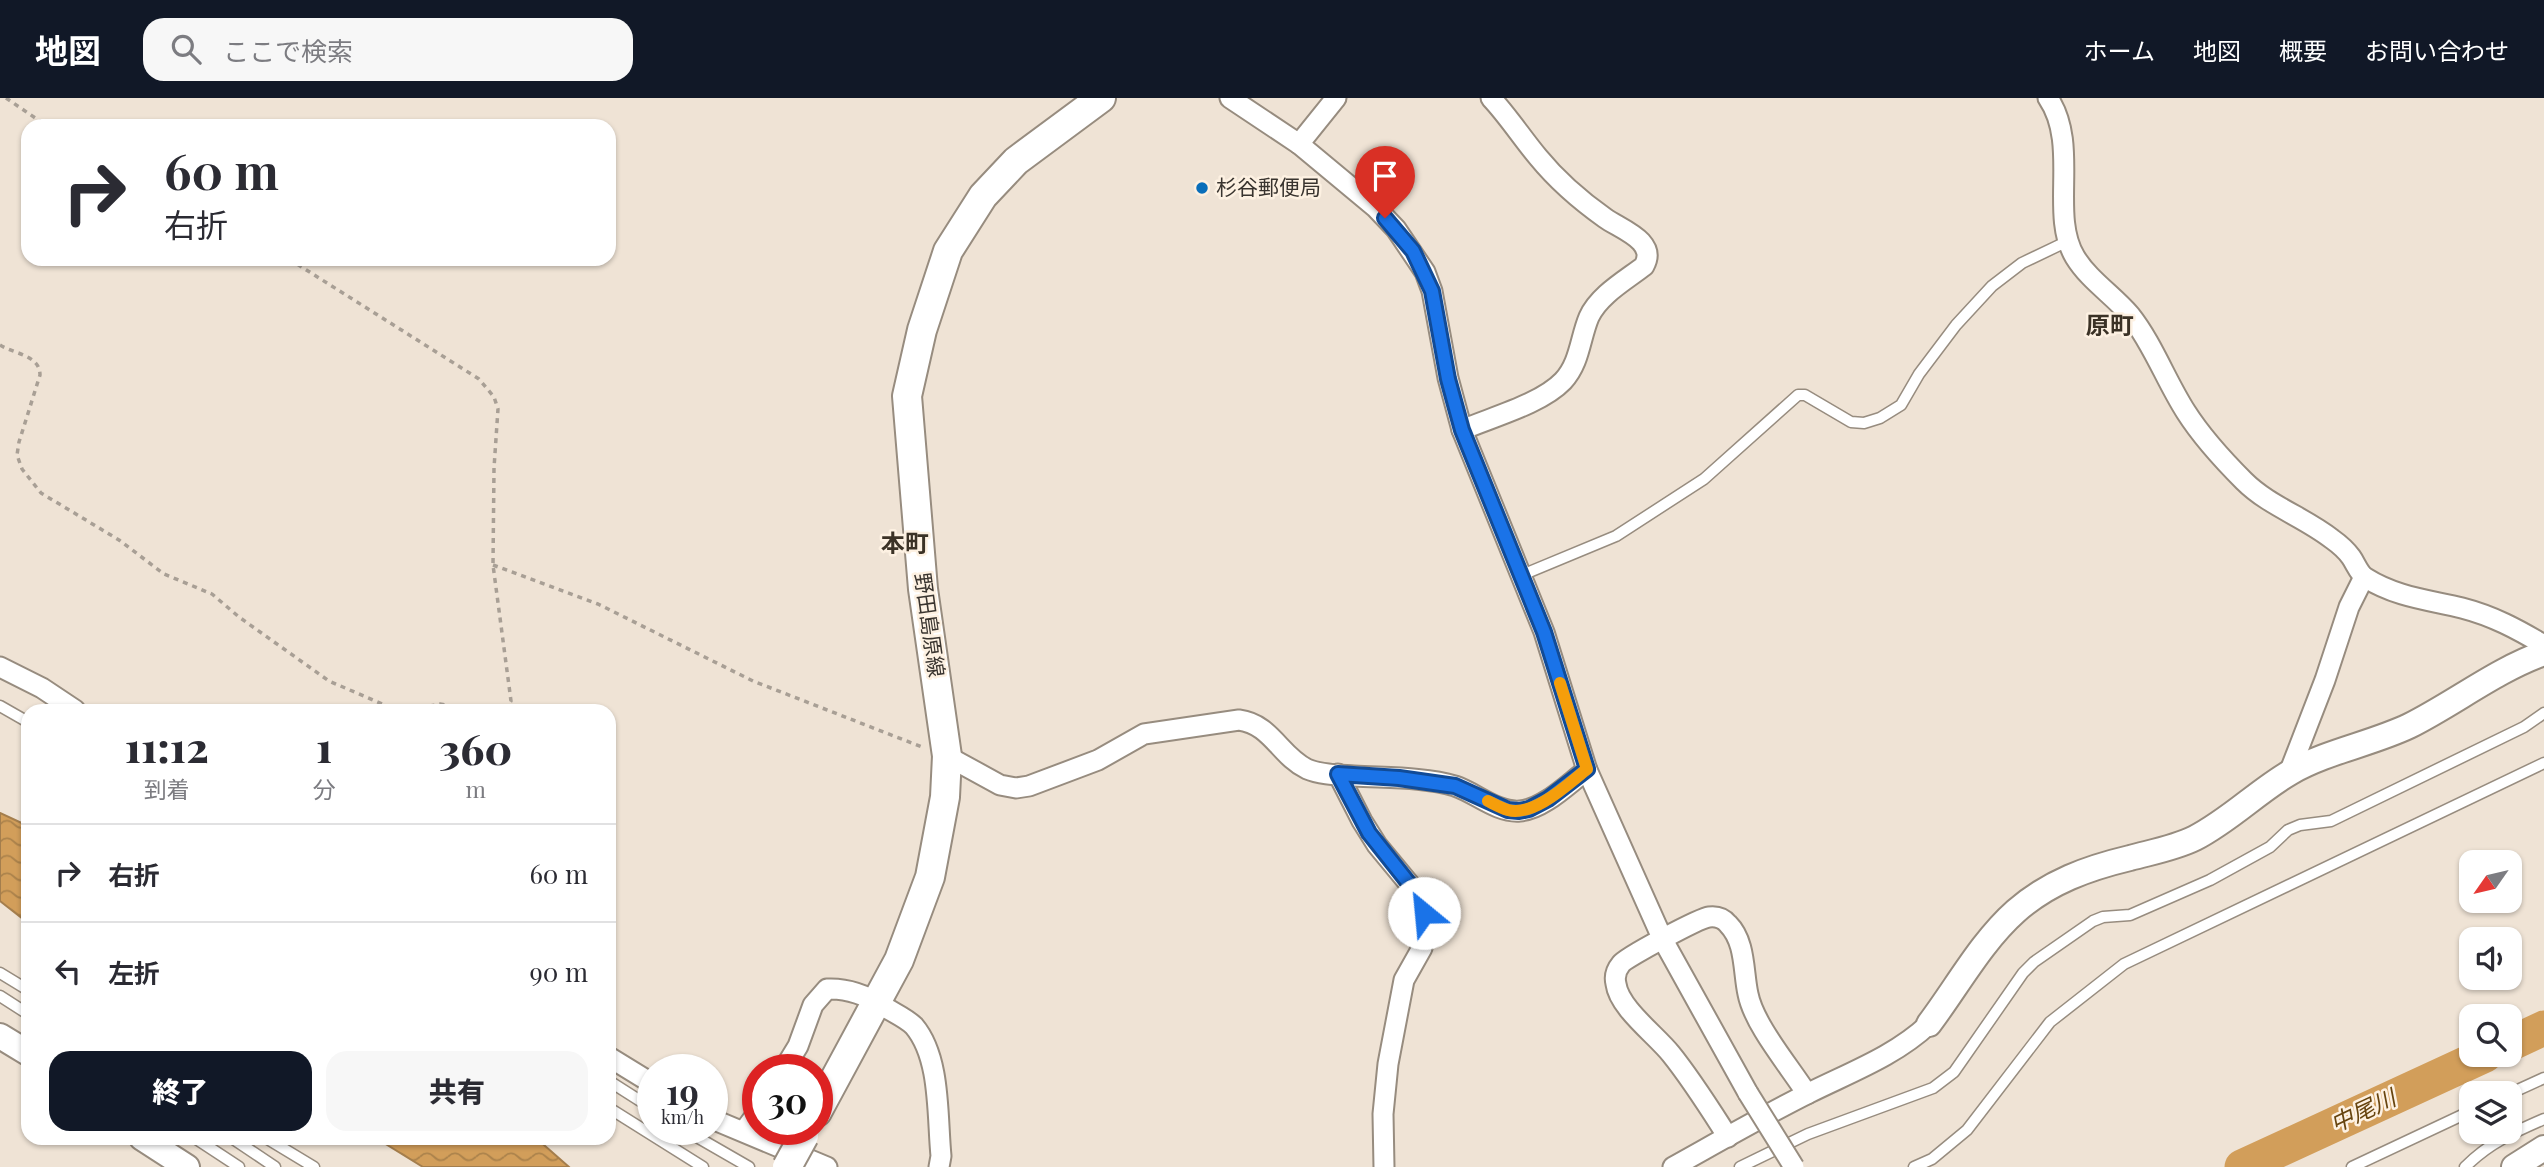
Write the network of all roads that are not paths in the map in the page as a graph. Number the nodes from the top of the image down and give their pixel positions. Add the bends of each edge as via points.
1 (1101, 98) edge
2 (1336, 98) edge
3 (1491, 98) edge
4 (2048, 98) edge
5 (1240, 101) edge
6 (1299, 144) junction
7 (2068, 241) junction
8 (1462, 430) junction
9 (1522, 575) junction
10 (2364, 577) junction
11 (2542, 641) edge
12 (0, 667) edge
13 (66, 704) edge
14 (0, 706) edge
15 (2544, 713) edge
16 (21, 718) edge
17 (947, 756) junction
18 (2544, 763) edge
19 (1587, 769) junction
20 (2289, 773) junction
21 (1338, 774) junction
22 (1663, 940) junction
23 (0, 973) edge
24 (21, 986) edge
25 (0, 996) edge
26 (877, 1002) junction
27 (21, 1010) edge
28 (1929, 1024) joint
29 (0, 1036) edge
30 (21, 1049) edge
31 (793, 1054) edge
32 (616, 1061) edge
33 (637, 1074) edge
34 (2544, 1078) edge
35 (833, 1083) edge
36 (616, 1085) edge
37 (2522, 1088) edge
38 (1807, 1094) junction
39 (637, 1098) edge
40 (616, 1112) edge
41 (2459, 1117) edge
42 (2544, 1119) edge
43 (1728, 1138) junction
44 (153, 1145) edge
45 (206, 1145) edge
46 (242, 1145) edge
47 (278, 1145) edge
48 (711, 1145) edge
49 (776, 1145) edge
50 (799, 1145) edge
51 (2544, 1148) edge
52 (187, 1167) edge
53 (239, 1167) edge
54 (275, 1167) edge
55 (314, 1167) edge
56 (703, 1167) edge
57 (749, 1167) edge
58 (787, 1167) edge
59 (827, 1167) edge
60 (939, 1167) edge
61 (1384, 1167) edge
62 (1673, 1167) edge
63 (1740, 1167) edge
64 (1794, 1167) edge
65 (1914, 1167) edge
66 (2352, 1167) edge
67 (2465, 1167) edge
68 (2514, 1167) edge

1 - 17 main road, 野田島原線 via 1016,161 983,196 948,251 922,330 907,396 910,448
2 - 6 street
3 - 8 street via 1548,168 1605,218 1641,242 1647,260 1595,307 1574,364 1562,382 1537,399
4 - 7 street via 2062,132
5 - 6 street
6 - 8 street via 1376,208 1425,272
7 - 9 lane via 2022,263 1992,286 1948,335 1901,405 1880,418 1851,422 1798,396 1704,479 1616,536
7 - 10 street via 2084,270 2130,315 2186,414 2235,472 2263,499 2334,540
8 - 9 street
9 - 19 street
10 - 11 street via 2406,597 2505,622
10 - 20 street
11 - 20 street via 2522,661 2407,727
12 - 13 street
14 - 16 lane
15 - 63 lane via 2331,821 2288,830 2270,847 2210,880 2130,915 2093,921 2023,973 1944,1081
17 - 21 street via 1000,785 1016,788 1098,760 1144,734 1239,720 1260,727 1306,769
17 - 26 main road, 野田島原線 via 945,797 930,877 900,960
18 - 65 lane via 2124,964 2050,1022 1968,1130 1932,1159
19 - 21 street via 1548,799 1519,811 1455,786
19 - 22 street
20 - 28 street via 2196,837 2075,874 2049,887 2016,912 1987,944
21 - 61 street via 1367,829 1415,891 1424,913 1422,948 1404,980 1388,1064
22 - 38 street via 1707,917 1728,923 1741,949 1752,1009
22 - 43 street via 1619,966 1615,974 1618,993 1671,1053
22 - 64 street, bridge
23 - 24 lane
25 - 27 lane
26 - 31 street via 842,988 827,989 813,1005
26 - 35 main road, 野田島原線
26 - 60 street via 912,1024 930,1054
28 - 38 street via 1893,1053
29 - 30 street
32 - 33 street
34 - 37 lane
36 - 39 lane
38 - 43 street
40 - 56 lane
41 - 66 lane
42 - 67 lane via 2501,1138
43 - 62 street
44 - 52 street
45 - 53 lane
46 - 54 lane
47 - 55 lane
48 - 57 lane
49 - 59 street
50 - 58 main road, 野田島原線, bridge
51 - 68 street

